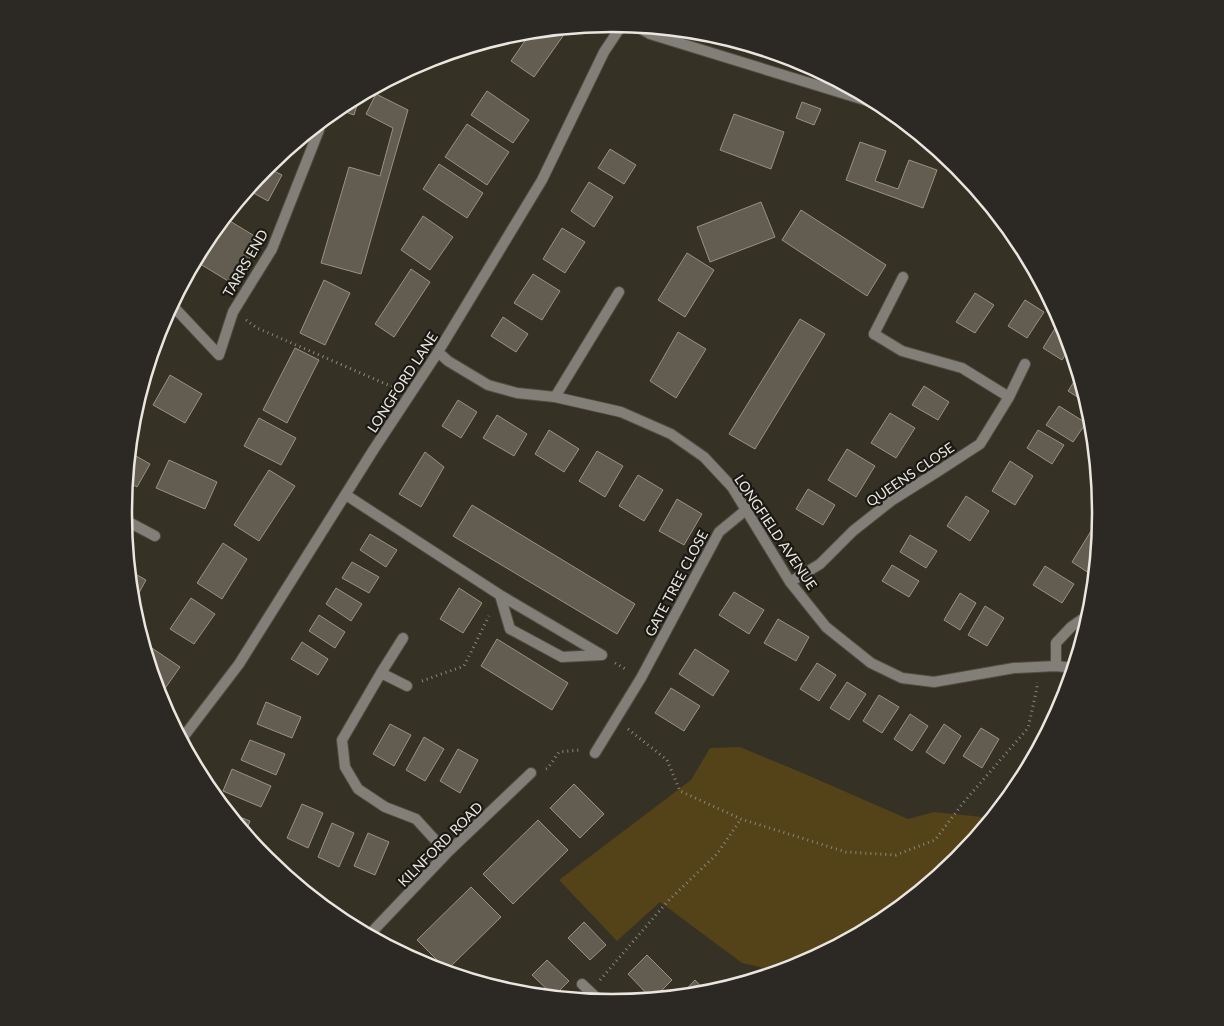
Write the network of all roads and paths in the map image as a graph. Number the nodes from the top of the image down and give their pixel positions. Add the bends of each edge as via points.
1 (617, 32) edge
2 (653, 35) edge
3 (845, 93) edge
4 (318, 133) edge
5 (903, 277) dead end
6 (619, 292) dead end
7 (177, 310) edge
8 (233, 312) junction
9 (438, 352) junction
10 (1025, 364) dead end
11 (410, 395) junction
12 (555, 397) junction
13 (1009, 397) junction
14 (346, 495) junction
15 (747, 509) junction
16 (132, 524) edge
17 (155, 536) dead end
18 (790, 582) junction
19 (500, 595) junction
20 (1080, 621) edge
21 (403, 638) dead end
22 (602, 655) junction
23 (1056, 666) junction
24 (1038, 667) junction
25 (1067, 667) edge
26 (381, 673) junction
27 (641, 678) junction
28 (407, 686) joint
29 (616, 719) junction
30 (186, 734) edge
31 (595, 753) joint
32 (531, 773) joint
33 (740, 820) junction
34 (447, 853) junction
35 (374, 930) edge
36 (582, 984) dead end
37 (590, 992) joint

1 - 9 street, LONGFORD LANE via 604,52 542,180
2 - 3 street
4 - 8 street, TARRS END via 272,249
5 - 13 street via 874,334 902,351 962,368
6 - 12 street
7 - 8 street, TARRS END via 219,355
8 - 11 path via 257,328
9 - 11 street, LONGFORD LANE
9 - 12 street, LONGFIELD AVENUE via 488,385 517,393
10 - 13 street, QUEENS CLOSE
11 - 14 street, LONGFORD LANE
12 - 15 street, LONGFIELD AVENUE via 621,412 671,434 704,457
13 - 18 street, QUEENS CLOSE via 980,444 891,500 820,564
14 - 19 street
14 - 30 street, LONGFORD LANE via 239,664
15 - 18 street, LONGFIELD AVENUE
15 - 27 street, GATE TREE CLOSE via 719,532
16 - 17 street
18 - 24 street, LONGFIELD AVENUE via 826,627 871,663 902,678 934,682
19 - 22 street
19 - 22 street via 510,630 562,657
19 - 28 path via 464,666
20 - 23 street via 1056,643
21 - 26 street
22 - 27 path
23 - 24 street, LONGFIELD AVENUE
23 - 25 street, LONGFIELD AVENUE
24 - 33 path via 1028,728 935,840 896,855 846,852
26 - 28 street
26 - 34 street via 342,740 345,766 358,789 386,807 416,819
27 - 29 street, GATE TREE CLOSE
29 - 31 street, GATE TREE CLOSE
29 - 33 path via 667,760 680,791
31 - 32 path via 559,752 548,768
32 - 34 street, KILNFORD ROAD
33 - 37 path via 717,854 668,901
34 - 35 street, KILNFORD ROAD
36 - 37 street

